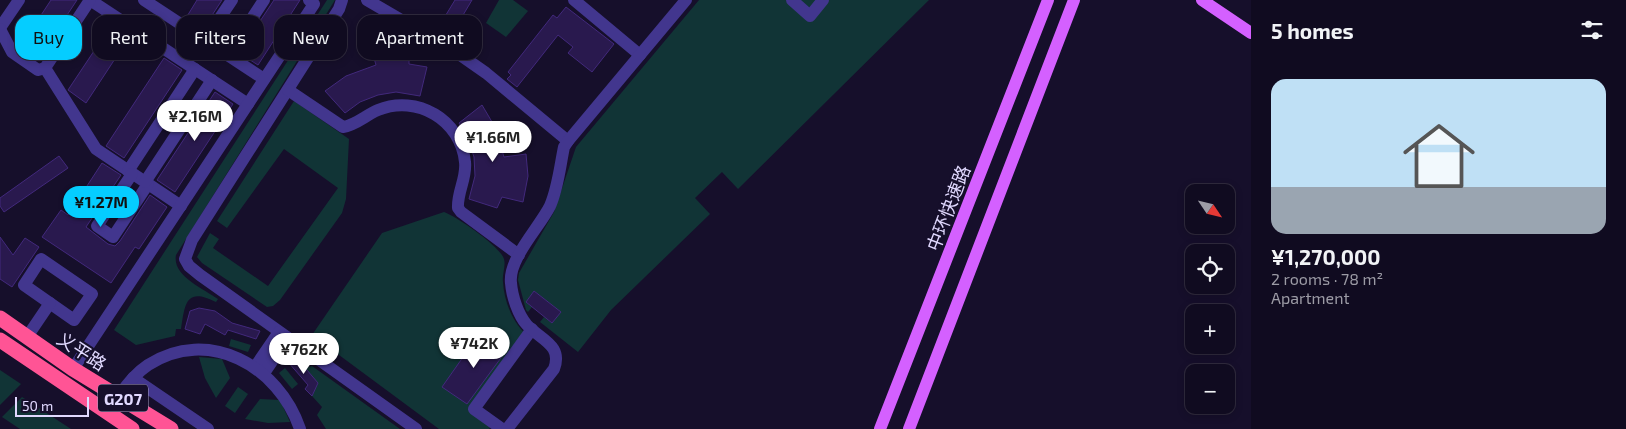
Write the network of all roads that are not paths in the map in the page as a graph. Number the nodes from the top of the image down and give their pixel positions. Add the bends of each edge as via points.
1 (19, 0) edge
2 (90, 0) edge
3 (144, 0) edge
4 (232, 0) edge
5 (264, 0) edge
6 (310, 0) edge
7 (342, 0) edge
8 (367, 0) edge
9 (574, 0) edge
10 (686, 0) edge
11 (792, 0) edge
12 (823, 0) edge
13 (1048, 0) edge
14 (1074, 0) edge
15 (1202, 0) edge
16 (161, 5) edge
17 (222, 15) edge
18 (254, 15) edge
19 (176, 17) edge
20 (1, 25) edge
21 (1251, 33) edge
22 (640, 55) junction
23 (236, 60) edge
24 (45, 68) junction
25 (195, 69) junction
26 (264, 79) junction
27 (212, 80) junction
28 (288, 90) junction
29 (248, 104) junction
30 (568, 141) junction
31 (130, 172) junction
32 (147, 183) junction
33 (181, 206) junction
34 (519, 255) junction
35 (50, 303) junction
36 (0, 318) edge
37 (532, 329) junction
38 (284, 335) junction
39 (27, 337) junction
40 (0, 340) edge
41 (73, 369) junction
42 (259, 370) junction
43 (133, 378) junction
44 (119, 396) junction
45 (132, 429) edge
46 (171, 429) edge
47 (208, 429) edge
48 (300, 429) edge
49 (416, 429) edge
50 (502, 429) edge
51 (507, 429) edge
52 (880, 429) edge
53 (909, 429) edge

1 - 20 lane
2 - 24 lane
2 - 25 lane
3 - 16 lane
4 - 17 lane
5 - 18 lane
6 - 26 lane via 314,4
7 - 28 lane
8 - 30 lane via 486,73
9 - 22 lane
10 - 22 lane
11 - 12 lane via 810,16
13 - 52 main road, 中环快速路
14 - 53 main road
15 - 21 main road
16 - 19 lane
20 - 24 lane via 12,52 38,70
22 - 30 lane
23 - 26 lane
24 - 31 lane via 96,149
25 - 27 lane
25 - 31 lane
26 - 29 lane
27 - 29 lane
27 - 32 lane
28 - 34 lane via 344,127 378,110 395,106 421,108 438,116 456,134 464,155 465,171 458,208
28 - 38 lane via 185,255 189,266
29 - 33 lane
30 - 34 lane via 549,206
31 - 32 lane
31 - 32 lane via 97,226 105,232 113,237
32 - 33 lane
33 - 41 lane
34 - 37 lane via 512,267 512,290 523,318
35 - 35 lane via 74,320 92,294 41,260 24,285
35 - 39 lane
36 - 39 highway, 义平路 / G207
37 - 50 lane via 474,409
37 - 51 lane via 552,346 556,362 554,369
38 - 42 lane
38 - 49 lane
39 - 41 highway, 义平路 / G207
40 - 45 highway, 义平路 / G207
41 - 44 highway, 义平路 / G207
42 - 43 lane via 232,356 200,350 179,352 148,365
42 - 48 lane via 290,405
43 - 44 lane
43 - 47 lane
44 - 46 highway, 义平路 / G207

